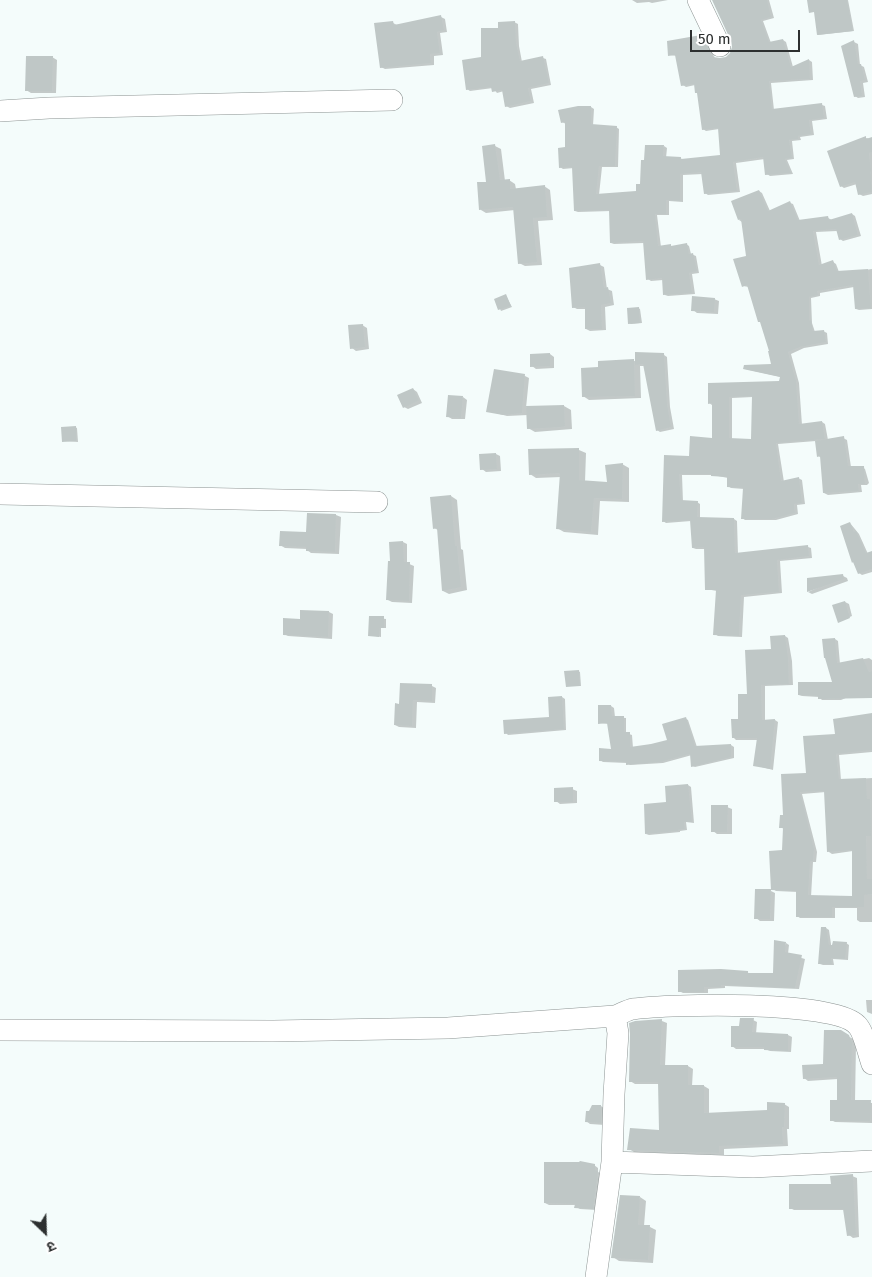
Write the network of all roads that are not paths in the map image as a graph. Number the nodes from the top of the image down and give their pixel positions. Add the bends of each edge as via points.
1 (698, 0) edge
2 (720, 46) dead end
3 (392, 100) dead end
4 (0, 111) edge
5 (0, 494) edge
6 (377, 502) dead end
7 (615, 1016) junction
8 (0, 1030) edge
9 (872, 1064) edge
10 (872, 1161) edge
11 (612, 1162) junction
12 (596, 1277) edge

1 - 2 street
3 - 4 street
5 - 6 street
7 - 8 street via 448,1028
7 - 9 street via 632,1010 736,1004 841,1015 857,1025
7 - 11 street via 618,1033
10 - 11 street via 753,1167
11 - 12 street

